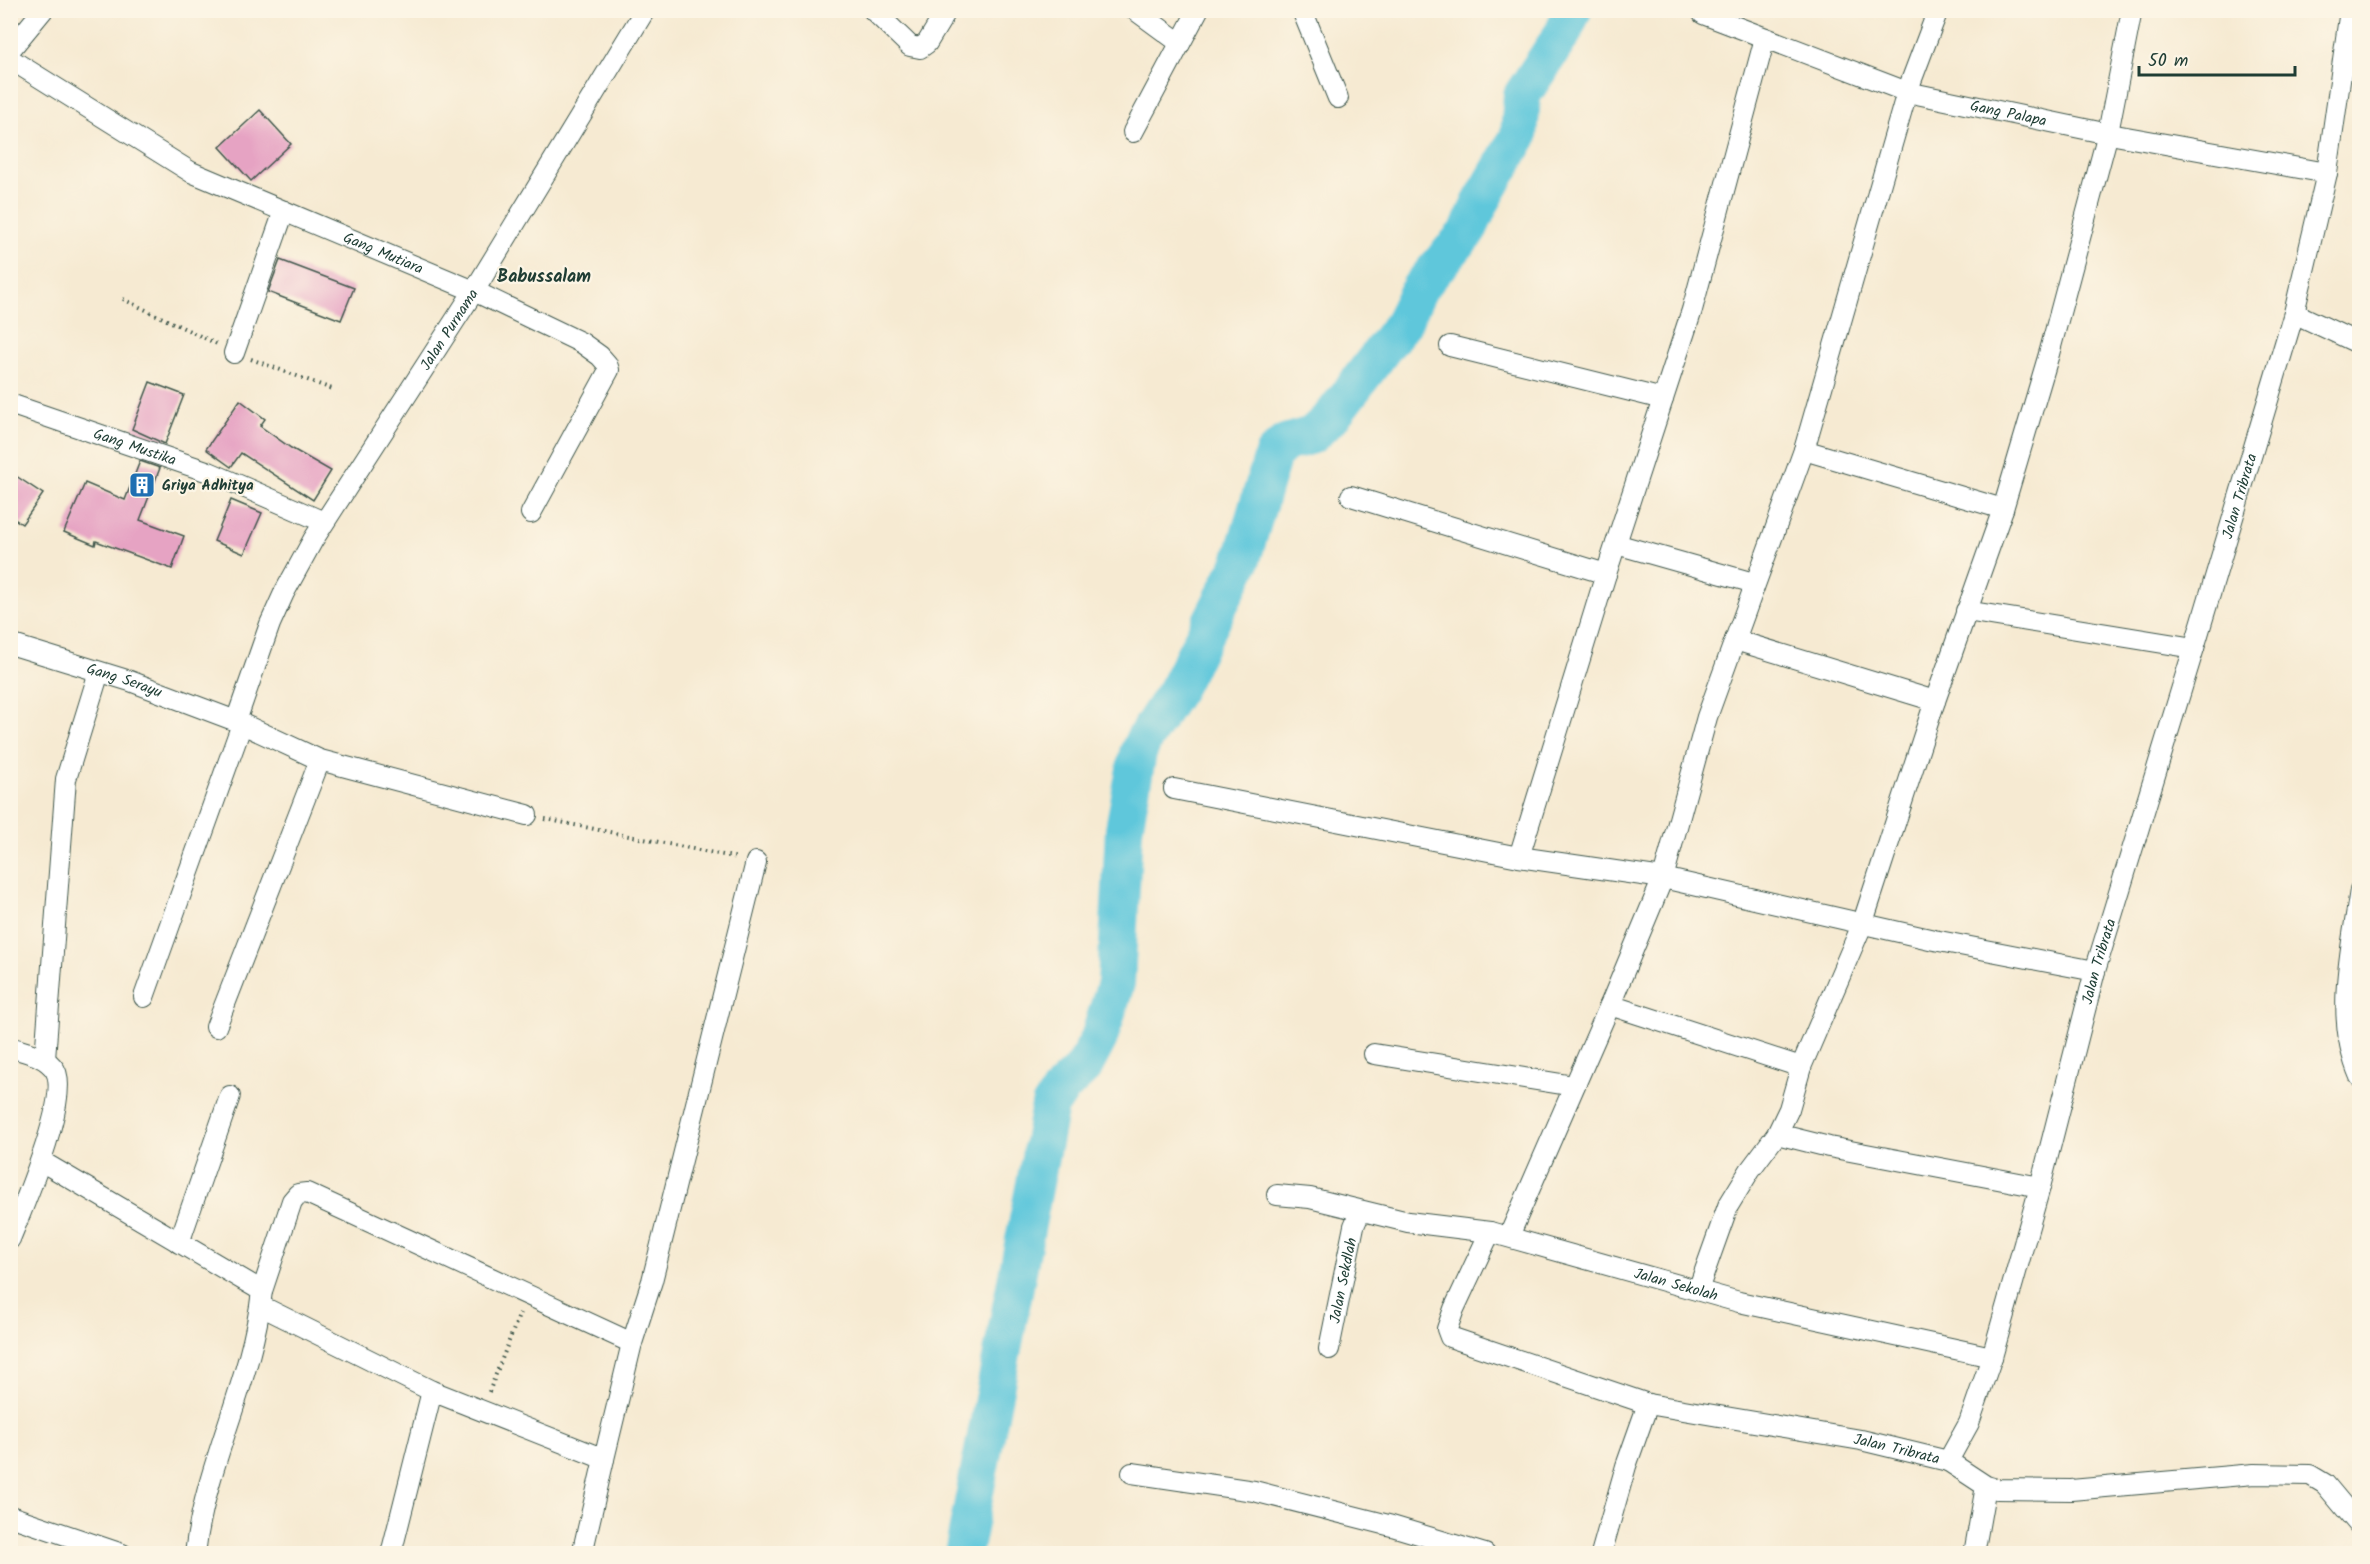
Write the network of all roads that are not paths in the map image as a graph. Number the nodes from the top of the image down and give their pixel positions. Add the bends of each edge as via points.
1 (43, 10) edge
2 (645, 10) edge
3 (873, 10) edge
4 (947, 10) edge
5 (1135, 10) edge
6 (1198, 10) edge
7 (1302, 10) edge
8 (1938, 10) edge
9 (2132, 10) edge
10 (2350, 10) edge
11 (1703, 14) dead end
12 (1765, 38) junction
13 (1180, 43) junction
14 (10, 50) edge
15 (10, 59) edge
16 (1907, 92) junction
17 (1338, 98) dead end
18 (1133, 132) dead end
19 (2108, 134) junction
20 (2327, 173) junction
21 (284, 211) junction
22 (474, 291) junction
23 (2294, 313) junction
24 (2360, 344) edge
25 (1450, 346) dead end
26 (234, 352) dead end
27 (1663, 399) junction
28 (10, 404) edge
29 (1804, 450) junction
30 (1351, 496) dead end
31 (2003, 509) junction
32 (531, 513) dead end
33 (324, 522) junction
34 (1616, 544) junction
35 (1606, 574) junction
36 (1754, 582) junction
37 (1965, 611) junction
38 (1735, 640) junction
39 (10, 644) edge
40 (2194, 648) junction
41 (99, 672) junction
42 (1935, 701) junction
43 (239, 722) junction
44 (320, 760) junction
45 (1174, 789) dead end
46 (527, 815) road end
47 (1519, 856) junction
48 (756, 862) road end
49 (1663, 878) junction
50 (2360, 890) edge
51 (1862, 925) junction
52 (2095, 971) junction
53 (144, 997) dead end
54 (1610, 1005) junction
55 (216, 1026) dead end
56 (10, 1047) edge
57 (1374, 1053) dead end
58 (45, 1059) junction
59 (1801, 1067) junction
60 (2360, 1077) edge
61 (1575, 1086) junction
62 (230, 1096) dead end
63 (1777, 1134) junction
64 (41, 1161) junction
65 (2040, 1187) junction
66 (1277, 1195) dead end
67 (1360, 1212) junction
68 (1499, 1234) junction
69 (10, 1239) edge
70 (179, 1243) junction
71 (1698, 1290) junction
72 (261, 1299) junction
73 (632, 1343) junction
74 (1329, 1349) dead end
75 (1992, 1357) junction
76 (432, 1391) junction
77 (1648, 1404) junction
78 (604, 1459) junction
79 (1948, 1461) junction
80 (1132, 1473) dead end
81 (1986, 1486) junction
82 (10, 1516) edge
83 (2360, 1526) edge
84 (122, 1554) edge
85 (195, 1554) edge
86 (391, 1554) edge
87 (582, 1554) edge
88 (1485, 1554) edge
89 (1601, 1554) edge
90 (1974, 1554) edge

1 - 14 street
2 - 22 street, Jalan Purnama
3 - 4 street via 910,46 920,48
5 - 13 street
6 - 13 street
7 - 17 street
8 - 16 street
9 - 19 street
10 - 20 street, Jalan Tribrata
11 - 12 street, Gang Palapa
12 - 16 street, Gang Palapa
12 - 27 street via 1692,310
13 - 18 street
15 - 21 street, Gang Mutiara via 190,172
16 - 19 street, Gang Palapa
16 - 29 street
19 - 20 street, Gang Palapa
19 - 31 street
20 - 23 street, Jalan Tribrata
21 - 22 street, Gang Mutiara
21 - 26 street
22 - 32 street, Gang Mutiara via 582,343 609,367
22 - 33 street, Jalan Purnama
23 - 24 street
23 - 40 street, Jalan Tribrata
25 - 27 street
27 - 34 street
28 - 33 street, Gang Mustika via 209,472
29 - 31 street
29 - 36 street
30 - 35 street
31 - 37 street
33 - 43 street, Jalan Purnama via 270,624
34 - 35 street
34 - 36 street
35 - 47 street
36 - 38 street
37 - 40 street
37 - 42 street
38 - 42 street
38 - 49 street via 1707,717
39 - 41 street, Gang Serayu
40 - 52 street, Jalan Tribrata
41 - 43 street, Gang Serayu
41 - 58 street via 66,779
42 - 51 street
43 - 44 street, Gang Serayu
43 - 53 street, Jalan Purnama
44 - 46 street, Gang Serayu
44 - 55 street
45 - 47 street
47 - 49 street
48 - 73 street via 652,1281
49 - 51 street
49 - 54 street
50 - 60 street via 2345,1003 2350,1050
51 - 52 street
51 - 59 street
52 - 65 street, Jalan Tribrata
54 - 59 street
54 - 61 street
56 - 58 street
57 - 61 street
58 - 64 street via 56,1072 59,1090
59 - 63 street
61 - 68 street
62 - 70 street
63 - 65 street
63 - 71 street via 1728,1206
64 - 69 street
64 - 70 street
65 - 75 street, Jalan Tribrata
66 - 67 street, Jalan Sekolah via 1310,1198
67 - 68 street, Jalan Sekolah
67 - 74 street, Jalan Sekdlah
68 - 71 street, Jalan Sekolah
68 - 77 street, Jalan Tribrata via 1454,1309 1447,1329 1450,1337
70 - 72 street
71 - 75 street, Jalan Sekolah
72 - 73 street via 292,1201 307,1192
72 - 76 street
72 - 85 street via 254,1343 199,1521
73 - 78 street
75 - 79 street, Jalan Tribrata via 1969,1423
76 - 78 street
76 - 86 street
77 - 79 street, Jalan Tribrata via 1861,1440
77 - 89 street
78 - 87 street
79 - 81 street
80 - 88 street via 1254,1491
81 - 83 street via 2071,1490 2254,1474 2310,1475 2325,1484
81 - 90 street
82 - 84 street

